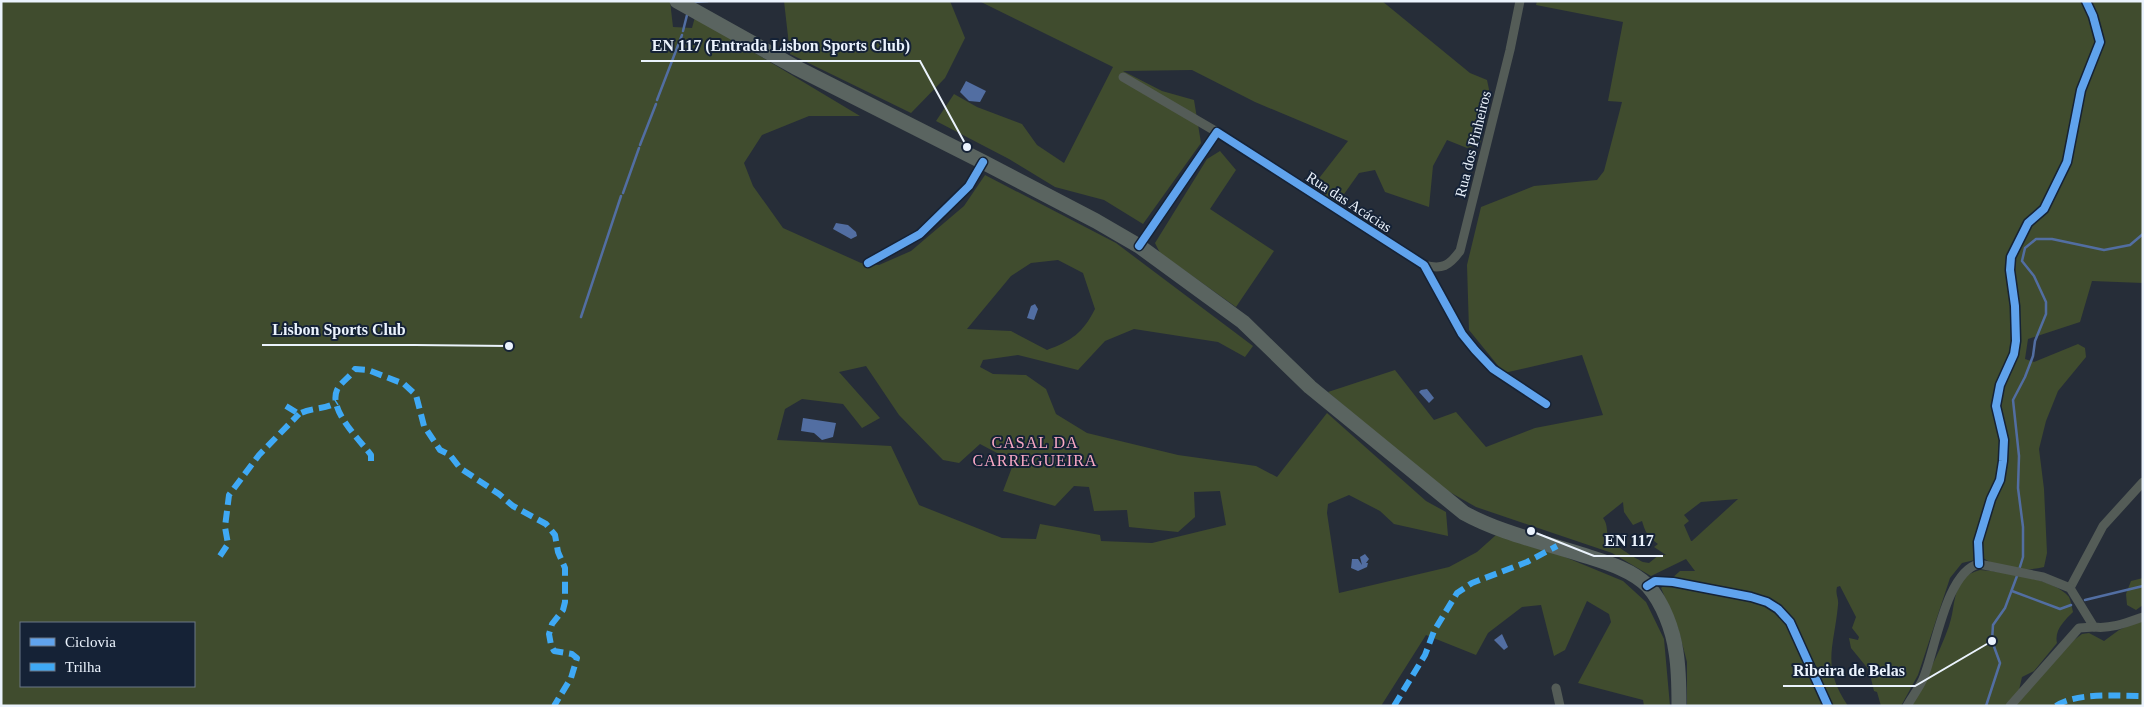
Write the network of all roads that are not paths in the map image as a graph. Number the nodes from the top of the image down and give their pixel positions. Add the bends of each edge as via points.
1 (677, 1) edge
2 (1520, 1) edge
3 (2086, 1) edge
4 (1123, 77) dead end
5 (1217, 132) junction
6 (983, 162) junction
7 (1139, 246) junction
8 (868, 263) dead end
9 (1424, 265) junction
10 (1546, 404) dead end
11 (2142, 485) edge
12 (1979, 564) junction
13 (1647, 586) junction
14 (2070, 588) junction
15 (2143, 617) edge
16 (2094, 627) junction
17 (1556, 688) dead end
18 (1560, 706) edge
19 (1679, 706) edge
20 (1828, 706) edge
21 (1907, 706) edge
22 (2010, 706) edge

1 - 6 main road via 795,67
2 - 9 street, Rua dos Pinheiros via 1460,251 1445,267
3 - 12 street via 2100,42 2081,90 2067,162 2044,209 2028,223 2011,257 2016,341 1996,406 2004,440 2003,461 2000,480 1978,542
4 - 5 street, Rua das Acácias
5 - 7 street
5 - 9 street, Rua das Acácias
6 - 7 main road
6 - 8 street via 969,186 920,234
7 - 13 main road via 1243,322 1310,387 1459,510 1487,524 1607,562
9 - 10 street, Rua das Acácias via 1474,350 1493,368
11 - 14 street via 2103,526
12 - 14 street via 1995,570 2043,577
12 - 21 street via 1961,576 1952,593 1923,679
13 - 19 main road via 1664,614 1674,642
13 - 20 street via 1655,581 1673,582 1751,597 1778,609 1790,622
14 - 16 street
15 - 16 street via 2120,625
16 - 22 street via 2080,628
17 - 18 street

